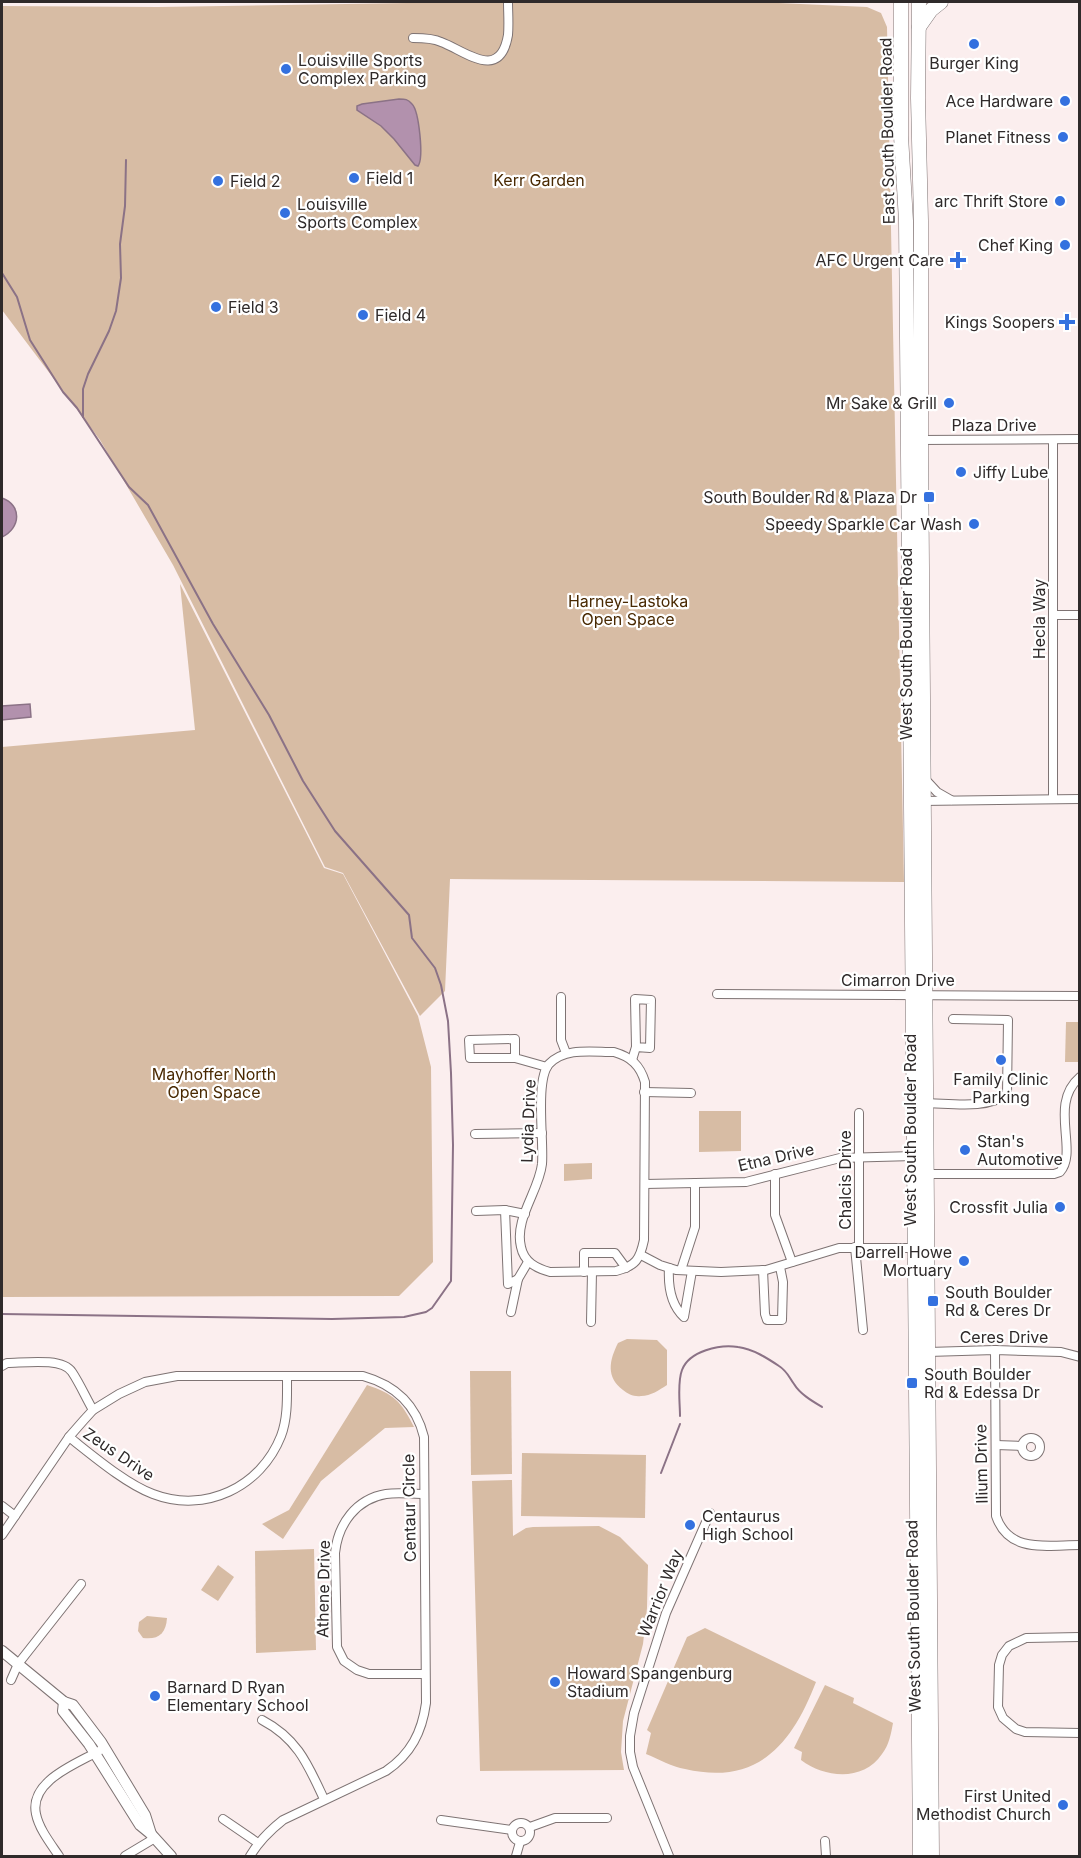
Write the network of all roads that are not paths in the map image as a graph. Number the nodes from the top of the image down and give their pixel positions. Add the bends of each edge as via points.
1 (508, 2) edge
2 (901, 2) edge
3 (919, 2) edge
4 (941, 2) edge
5 (918, 29) junction
6 (413, 38) dead end
7 (1080, 439) edge
8 (914, 440) junction
9 (1053, 440) junction
10 (1054, 615) junction
11 (1080, 615) edge
12 (923, 777) junction
13 (1053, 799) junction
14 (1080, 799) edge
15 (951, 800) junction
16 (917, 801) junction
17 (717, 993) dead end
18 (919, 995) junction
19 (1080, 996) edge
20 (561, 997) dead end
21 (953, 1019) dead end
22 (636, 1047) junction
23 (566, 1053) junction
24 (515, 1058) junction
25 (632, 1060) junction
26 (547, 1067) junction
27 (1079, 1077) edge
28 (644, 1092) junction
29 (691, 1093) dead end
30 (919, 1103) junction
31 (859, 1113) dead end
32 (542, 1133) junction
33 (475, 1134) dead end
34 (914, 1156) junction
35 (860, 1157) junction
36 (775, 1174) junction
37 (927, 1174) junction
38 (695, 1183) junction
39 (645, 1184) junction
40 (505, 1210) junction
41 (476, 1211) dead end
42 (525, 1214) junction
43 (857, 1247) junction
44 (920, 1248) junction
45 (641, 1255) junction
46 (528, 1262) junction
47 (792, 1262) junction
48 (780, 1267) junction
49 (626, 1268) junction
50 (675, 1269) junction
51 (763, 1270) junction
52 (692, 1271) junction
53 (588, 1272) junction
54 (518, 1279) junction
55 (511, 1312) dead end
56 (591, 1322) dead end
57 (863, 1330) dead end
58 (995, 1350) junction
59 (928, 1352) junction
60 (1080, 1357) edge
61 (2, 1366) edge
62 (287, 1377) junction
63 (93, 1410) junction
64 (69, 1437) junction
65 (996, 1445) junction
66 (1022, 1446) dead end
67 (424, 1494) junction
68 (2, 1506) edge
69 (710, 1513) dead end
70 (15, 1516) junction
71 (2, 1535) edge
72 (1080, 1545) edge
73 (81, 1584) dead end
74 (1080, 1637) edge
75 (2, 1651) edge
76 (18, 1664) junction
77 (425, 1674) junction
78 (11, 1680) dead end
79 (262, 1720) dead end
80 (1080, 1733) edge
81 (99, 1750) junction
82 (324, 1799) junction
83 (607, 1818) dead end
84 (224, 1819) dead end
85 (441, 1820) dead end
86 (530, 1827) junction
87 (512, 1830) junction
88 (153, 1836) junction
89 (825, 1841) dead end
90 (520, 1842) junction
91 (258, 1843) junction
92 (58, 1857) edge
93 (125, 1857) edge
94 (171, 1857) edge
95 (250, 1857) edge
96 (516, 1857) edge
97 (669, 1857) edge
98 (826, 1857) edge
99 (920, 1857) edge
100 (932, 1857) edge

1 - 6 street via 508,35 503,50 489,60 480,61 441,41
2 - 8 main road, East South Boulder Road via 901,136
3 - 5 main road, East South Boulder Road
4 - 5 main road
5 - 8 main road, East South Boulder Road via 921,222
7 - 9 street, Plaza Drive
8 - 9 street, Plaza Drive
8 - 12 main road, West South Boulder Road
8 - 16 main road, West South Boulder Road
9 - 10 street, Hecla Way
10 - 11 street
10 - 13 street, Hecla Way
12 - 15 street
12 - 16 main road, West South Boulder Road
13 - 14 street
13 - 15 street
15 - 16 street
16 - 18 main road, West South Boulder Road
17 - 18 street, Cimarron Drive
18 - 19 street, Cimarron Drive
18 - 30 main road, West South Boulder Road
20 - 23 street via 561,1040
21 - 30 street via 1008,1020 1007,1094 987,1104
22 - 22 street via 635,999 651,1000 650,1047
22 - 25 street
23 - 25 street via 614,1052
23 - 26 street, Lydia Drive
24 - 24 street via 470,1058 469,1040 515,1039
24 - 26 street
25 - 28 street via 642,1071
26 - 32 street, Lydia Drive via 542,1083
27 - 37 street via 1065,1098 1065,1161 1060,1172
28 - 29 street
28 - 39 street
30 - 34 main road, West South Boulder Road
30 - 37 main road, West South Boulder Road
31 - 35 street, Chalcis Drive
32 - 33 street
32 - 42 street, Lydia Drive via 540,1177
34 - 35 street, Etna Drive
34 - 44 main road, West South Boulder Road
35 - 36 street, Etna Drive
35 - 43 street, Chalcis Drive
36 - 38 street, Etna Drive via 746,1182
36 - 47 street via 775,1215
37 - 44 main road, West South Boulder Road
38 - 39 street, Etna Drive
38 - 50 street via 694,1227
39 - 45 street
40 - 41 street
40 - 42 street
40 - 54 street via 508,1284
42 - 46 street, Lydia Drive via 520,1245
43 - 44 street
43 - 47 street via 839,1248
43 - 57 street, Chalcis Drive
44 - 59 main road, West South Boulder Road
44 - 99 main road, West South Boulder Road
45 - 49 street
45 - 50 street
46 - 53 street via 550,1272
46 - 54 street
47 - 48 street
48 - 51 street
48 - 51 street via 782,1320 767,1320
49 - 53 street
49 - 53 street via 615,1253 584,1253
50 - 52 street
50 - 52 street via 668,1286 684,1317
51 - 52 street
53 - 56 street
54 - 55 street
58 - 59 street, Ceres Drive
58 - 60 street, Ceres Drive via 1061,1352
58 - 65 street, Ilium Drive
59 - 100 main road, West South Boulder Road
61 - 63 street via 66,1366
62 - 63 street, Centaur Circle via 177,1376 145,1382
62 - 64 street, Zeus Drive via 286,1417 273,1452 249,1480 212,1499 173,1500 154,1495
62 - 67 street, Centaur Circle via 363,1376 394,1388 414,1410 421,1425
63 - 64 street, Centaur Circle
64 - 70 street, Centaur Circle
65 - 66 street
65 - 72 street, Ilium Drive via 996,1516 1006,1534 1025,1544
67 - 77 street, Centaur Circle
67 - 77 street, Athene Drive via 386,1494 358,1506 342,1526 335,1553 337,1647 344,1661 369,1674
68 - 70 street
69 - 97 street, Warrior Way via 666,1613 630,1736 633,1767
70 - 71 street, Centaur Circle
73 - 76 street
74 - 80 street via 1026,1638 1010,1646 999,1665 998,1707 1008,1724 1025,1732
75 - 76 street
76 - 78 street
76 - 81 street via 73,1705
77 - 82 street, Centaur Circle via 424,1720 409,1751 386,1771
79 - 82 street via 277,1728 299,1750
81 - 88 street via 145,1815
81 - 92 street via 48,1782 38,1796 36,1814
82 - 91 street, Centaur Circle via 283,1820
83 - 86 street via 555,1818
84 - 91 street
85 - 87 street
86 - 87 street via 522,1823
86 - 90 street via 530,1836
87 - 90 street via 514,1839
88 - 93 street
88 - 94 street
89 - 98 street
90 - 96 street
91 - 95 street, Centaur Circle

